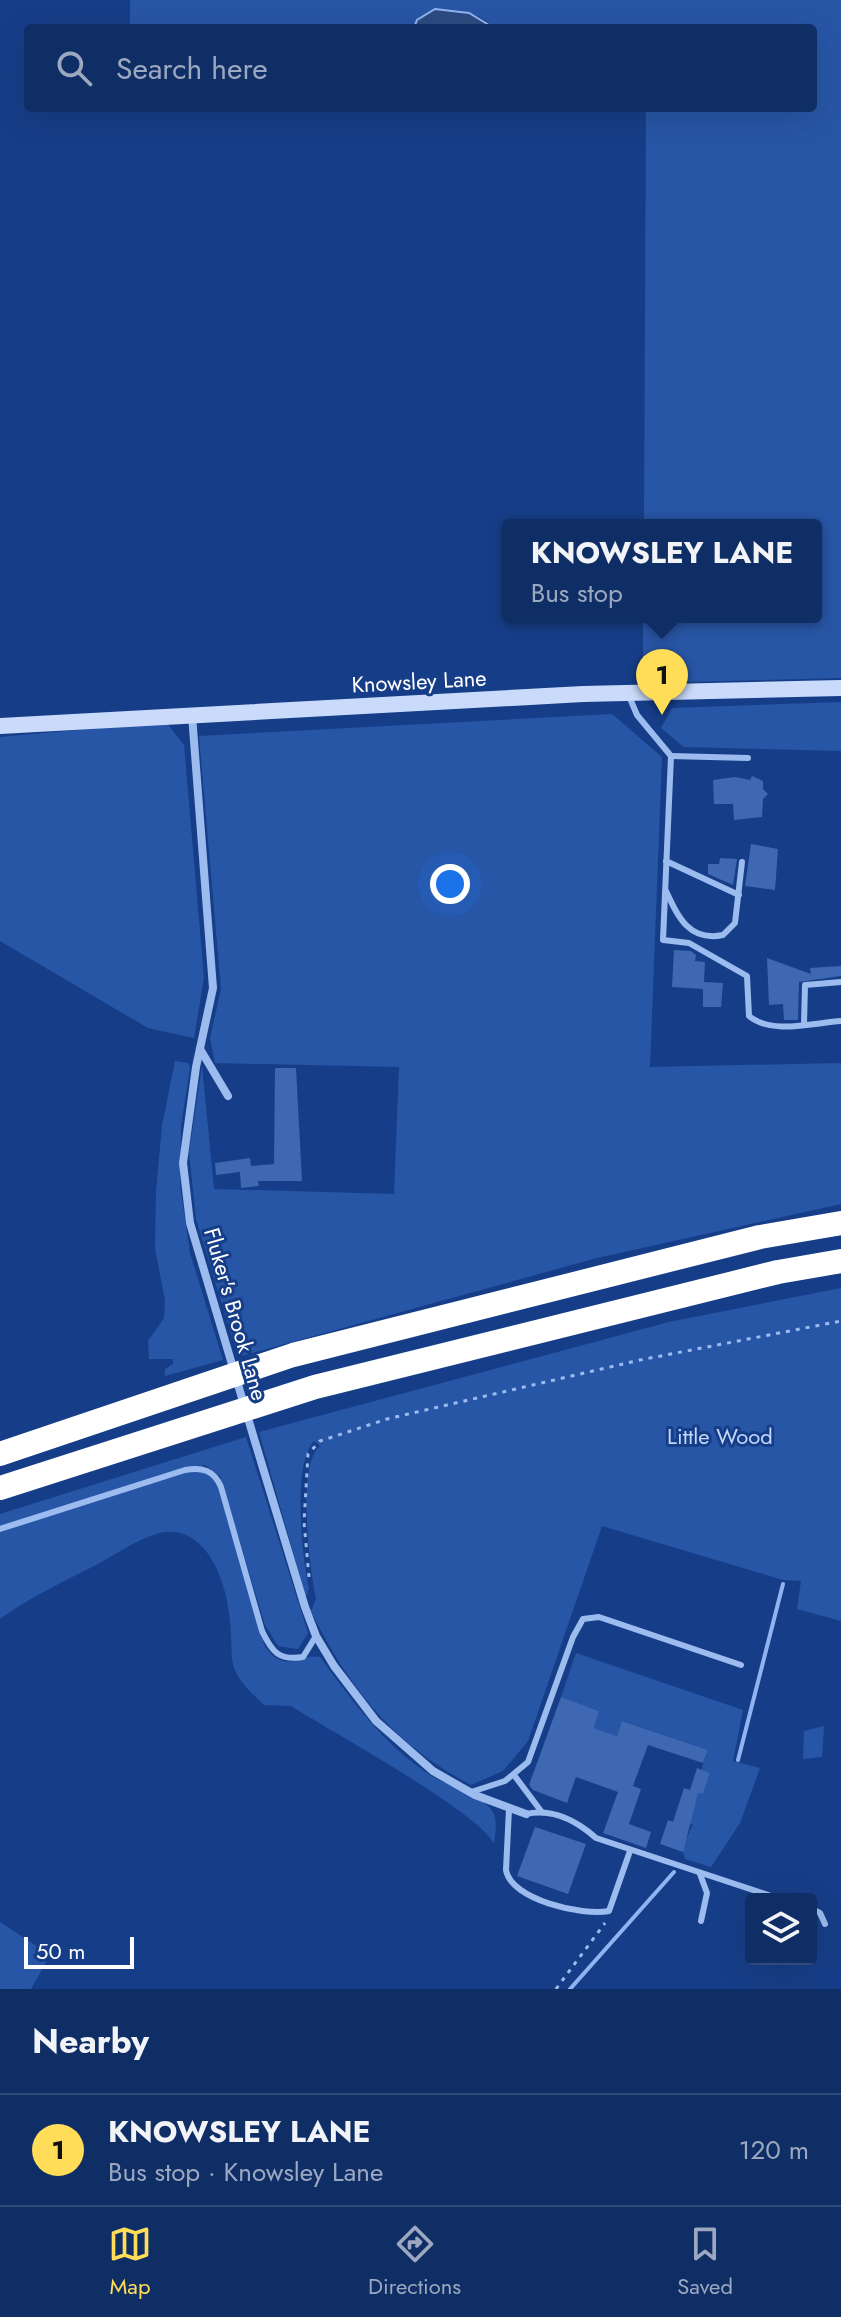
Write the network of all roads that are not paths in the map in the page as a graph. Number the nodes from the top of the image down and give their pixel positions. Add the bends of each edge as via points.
1 (841, 688) edge
2 (627, 693) junction
3 (191, 713) junction
4 (0, 726) edge
5 (671, 756) junction
6 (748, 758) dead end
7 (666, 861) junction
8 (742, 862) dead end
9 (665, 888) junction
10 (739, 895) junction
11 (841, 982) edge
12 (841, 1021) edge
13 (804, 1024) junction
14 (200, 1049) junction
15 (228, 1096) dead end
16 (841, 1223) edge
17 (841, 1261) edge
18 (0, 1454) edge
19 (0, 1488) edge
20 (0, 1529) edge
21 (316, 1636) junction
22 (741, 1665) dead end
23 (514, 1775) junction
24 (471, 1792) junction
25 (509, 1809) junction
26 (541, 1811) junction
27 (526, 1814) joint
28 (630, 1851) junction
29 (700, 1874) junction
30 (761, 1893) edge
31 (817, 1911) edge
32 (701, 1921) dead end
33 (825, 1924) dead end

1 - 2 main road, Knowsley Lane
2 - 3 main road, Knowsley Lane
2 - 5 lane via 637,715
3 - 4 main road, Knowsley Lane
3 - 14 street, Fluker's Brook Lane via 213,988
5 - 6 lane
5 - 7 lane
7 - 9 lane
7 - 10 lane
8 - 10 lane
9 - 10 lane via 685,927 709,937 733,928
9 - 13 lane via 663,940 689,943 747,976 749,1016 758,1023
11 - 13 lane via 805,985
12 - 13 lane
14 - 15 street
14 - 21 street, Fluker's Brook Lane via 183,1163 190,1223
16 - 18 highway via 760,1237 293,1355
17 - 19 highway via 315,1387
20 - 21 lane via 185,1470 205,1469 221,1487 272,1651 281,1657 303,1657
21 - 24 street, Fluker's Brook Lane via 376,1721 433,1771
22 - 23 lane via 599,1617 583,1619 536,1746
23 - 24 lane
23 - 26 lane
24 - 25 street, Fluker's Brook Lane
25 - 27 street, Fluker's Brook Lane
25 - 28 lane via 506,1870 512,1886 578,1912 609,1911
26 - 27 lane
26 - 28 lane via 580,1824 596,1838
28 - 29 lane
29 - 30 lane
29 - 32 lane via 707,1893
31 - 33 lane

